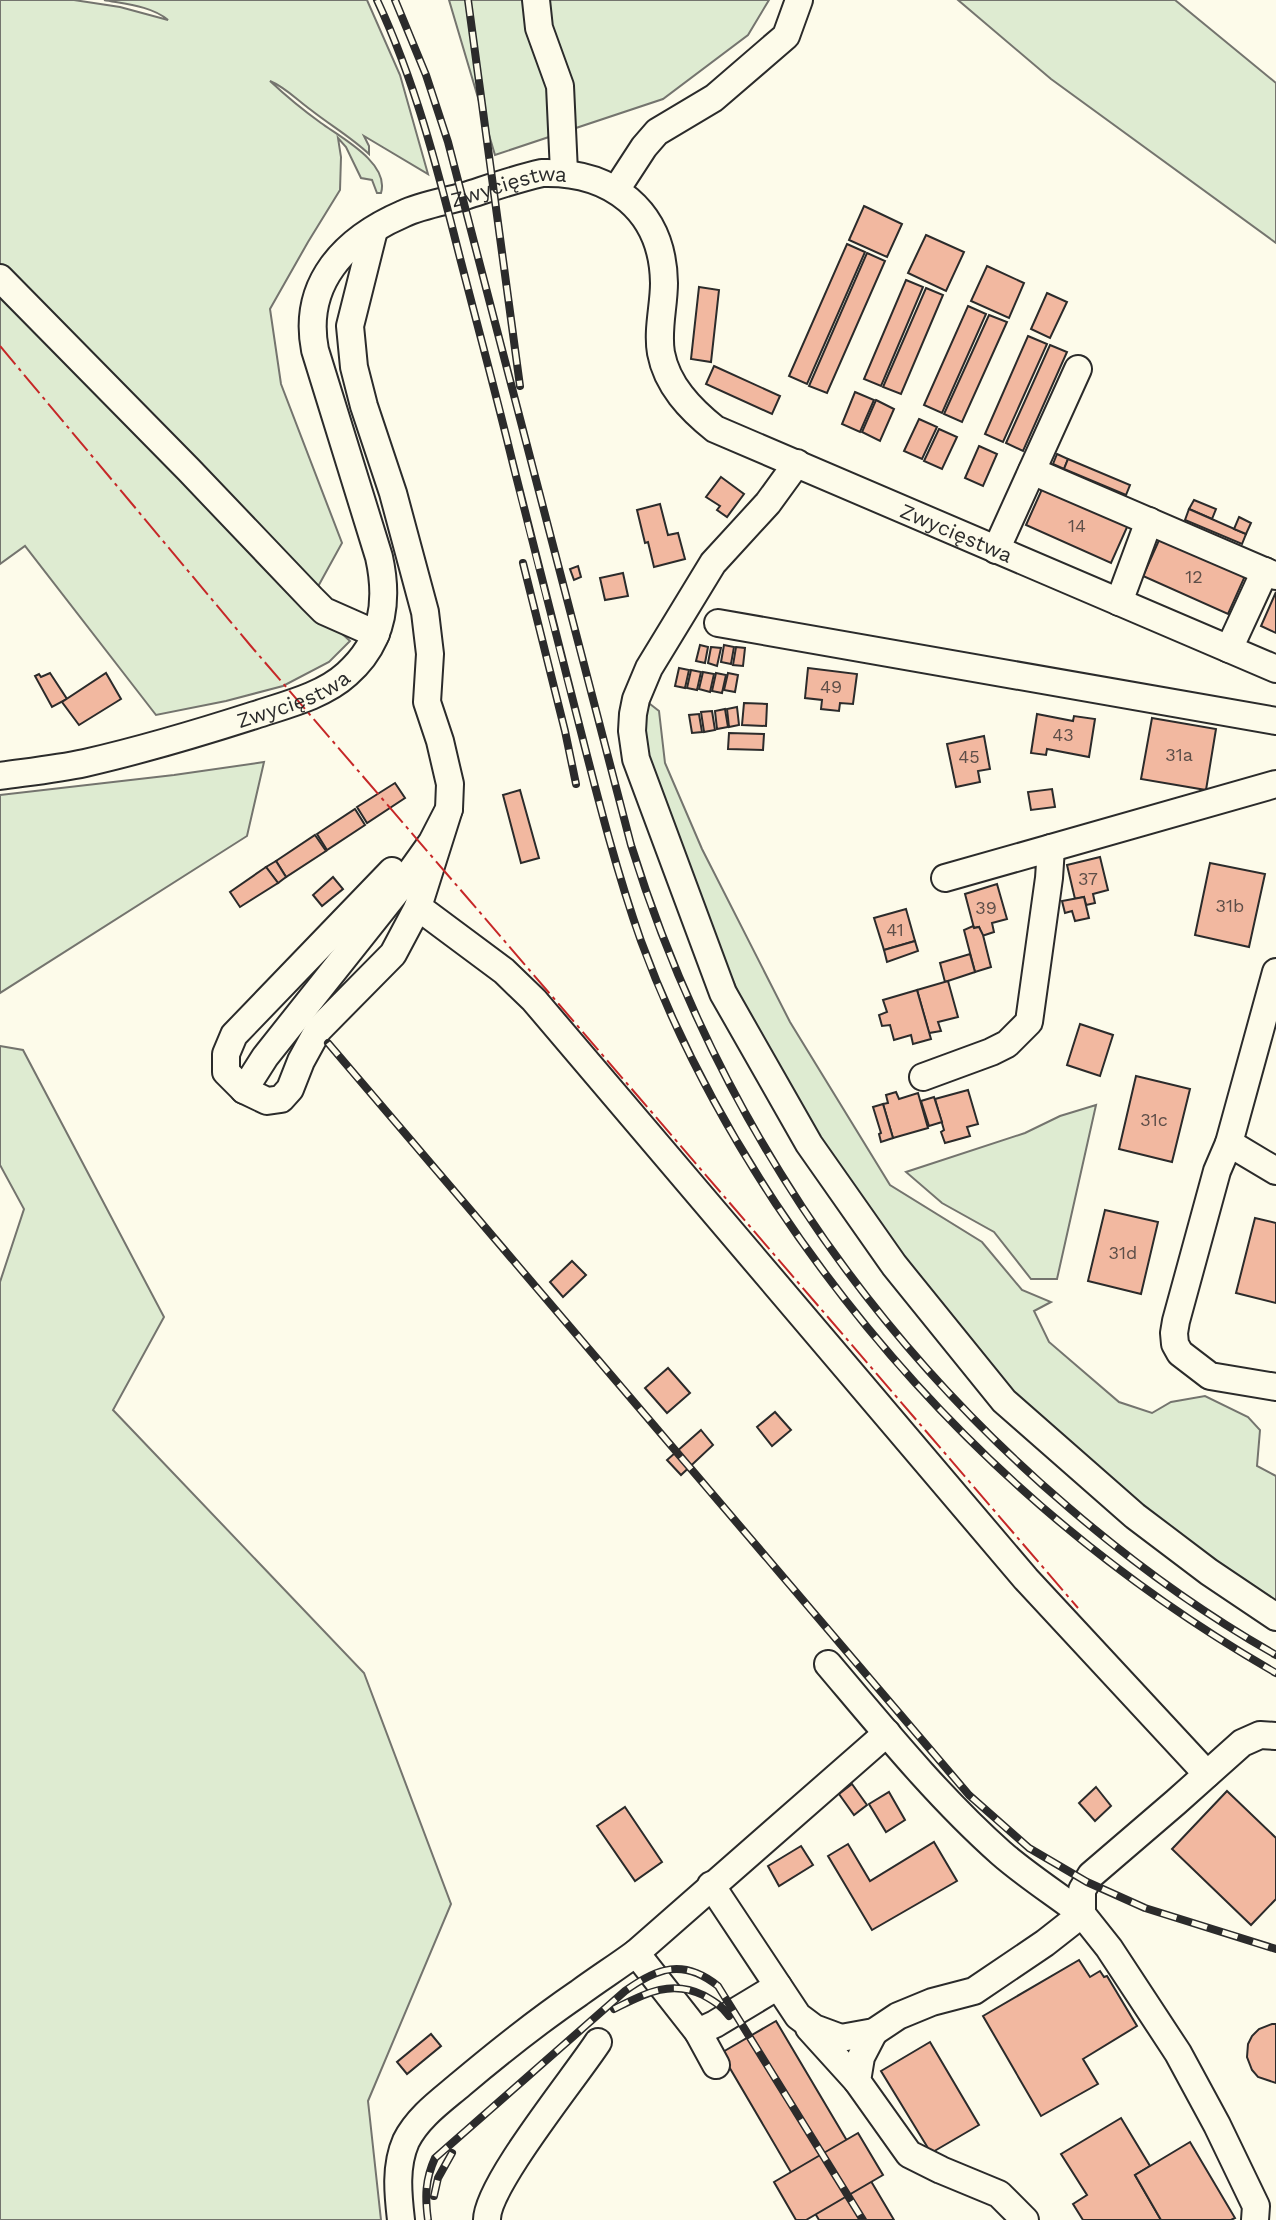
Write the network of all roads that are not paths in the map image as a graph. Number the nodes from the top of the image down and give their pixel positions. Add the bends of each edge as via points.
1 (536, 0) edge
2 (799, 0) edge
3 (564, 172) junction
4 (616, 190) junction
5 (374, 230) junction
6 (0, 278) edge
7 (1077, 369) dead end
8 (797, 463) junction
9 (1032, 471) junction
10 (1149, 521) junction
11 (996, 550) junction
12 (1270, 574) edge
13 (1119, 602) junction
14 (718, 623) dead end
15 (376, 634) junction
16 (1229, 649) junction
17 (1276, 669) edge
18 (1276, 721) edge
19 (440, 741) junction
20 (0, 776) edge
21 (1276, 784) edge
22 (449, 809) junction
23 (1051, 848) junction
24 (945, 878) dead end
25 (418, 907) junction
26 (1276, 972) edge
27 (923, 1077) dead end
28 (244, 1090) junction
29 (1229, 1143) junction
30 (1276, 1171) edge
31 (1276, 1387) edge
32 (1276, 1617) edge
33 (828, 1664) dead end
34 (887, 1733) junction
35 (1276, 1736) edge
36 (1207, 1774) junction
37 (711, 1885) junction
38 (1083, 1914) junction
39 (636, 1952) junction
40 (778, 1986) junction
41 (798, 2016) junction
42 (698, 2032) junction
43 (874, 2032) junction
44 (598, 2042) dead end
45 (716, 2065) dead end
46 (857, 2081) junction
47 (401, 2220) edge
48 (487, 2220) edge
49 (1025, 2220) edge
50 (1255, 2220) edge

1 - 3 street via 559,86
2 - 4 street via 786,36 714,98 657,132
3 - 4 street, Zwycięstwa
3 - 5 street, Zwycięstwa via 521,178 403,213
4 - 8 street, Zwycięstwa via 638,209 657,242 664,285 661,352 678,393 715,429
5 - 15 street, Zwycięstwa via 351,244 331,265 317,296 312,330 382,572 384,599
5 - 19 street via 350,326 354,367 425,612 430,654 426,702
6 - 15 street via 324,611
7 - 9 street
8 - 11 street, Zwycięstwa
8 - 32 street via 768,503 713,563 649,668 633,714 636,759 723,993 809,1144 894,1265 1004,1401 1135,1517
9 - 10 street
9 - 11 street
10 - 12 street
10 - 13 street
11 - 13 street, Zwycięstwa
12 - 16 street
13 - 16 street, Zwycięstwa
14 - 18 street
15 - 20 street, Zwycięstwa via 346,675 280,706 82,764
16 - 17 street, Zwycięstwa
19 - 22 street via 450,784
19 - 28 street via 440,791 422,838 234,1035 226,1054 226,1072
21 - 23 street
22 - 25 street
22 - 28 street via 397,891
23 - 24 street
23 - 27 street via 1029,1022 1007,1044
25 - 28 street via 393,954 318,1030 281,1099 267,1101
25 - 36 street via 504,971 534,1000 1026,1579
26 - 29 street
29 - 30 street
29 - 31 street via 1175,1321 1175,1344 1210,1376
33 - 34 street
34 - 37 street
34 - 38 street via 1002,1854
35 - 36 street via 1248,1739
36 - 38 street via 1091,1875 1082,1891
37 - 39 street
37 - 40 street
38 - 43 street via 974,1991 932,2002
38 - 50 street via 1178,2053 1256,2206
39 - 42 street
39 - 47 street via 501,2051 423,2116 401,2155
40 - 41 street
40 - 42 street
41 - 43 street via 841,2038
41 - 46 street
42 - 45 street
43 - 46 street via 861,2057
44 - 48 street via 497,2189
46 - 49 street via 909,2154 999,2194

